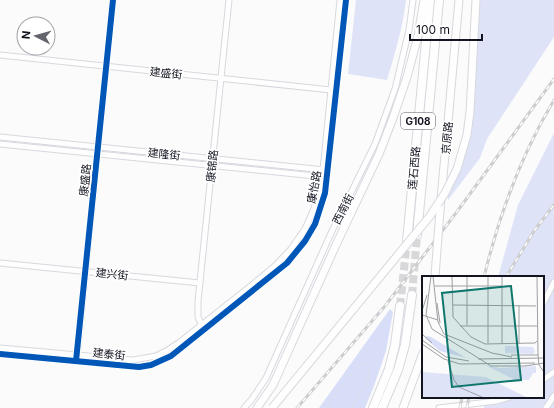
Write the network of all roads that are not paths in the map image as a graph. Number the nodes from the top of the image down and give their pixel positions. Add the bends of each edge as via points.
1 (113, 0) edge
2 (229, 0) edge
3 (340, 0) edge
4 (346, 0) edge
5 (413, 0) edge
6 (424, 0) edge
7 (430, 0) edge
8 (439, 0) edge
9 (459, 0) edge
10 (476, 0) edge
11 (0, 55) edge
12 (106, 67) junction
13 (221, 79) junction
14 (331, 90) junction
15 (0, 137) edge
16 (0, 144) edge
17 (99, 147) junction
18 (98, 154) junction
19 (213, 159) junction
20 (212, 165) junction
21 (326, 170) junction
22 (325, 176) junction
23 (417, 236) tunnel mouth
24 (407, 241) tunnel mouth
25 (0, 263) edge
26 (86, 271) junction
27 (435, 276) edge
28 (554, 282) edge
29 (200, 283) junction
30 (412, 295) tunnel mouth
31 (544, 302) edge
32 (400, 306) tunnel mouth
33 (203, 328) junction
34 (0, 348) edge
35 (0, 354) edge
36 (77, 355) junction
37 (422, 356) edge
38 (76, 361) junction
39 (554, 372) edge
40 (544, 379) edge
41 (554, 396) edge
42 (506, 398) edge
43 (244, 408) edge
44 (257, 408) edge
45 (272, 408) edge
46 (373, 408) edge
47 (382, 408) edge
48 (403, 408) edge
49 (439, 408) edge
50 (546, 408) edge

1 - 12 street, 康盛路
2 - 13 street, 康锦路
3 - 14 street, 康怡路
4 - 21 street, 康怡路
5 - 43 street, 西南街 via 409,30 395,89 375,144 332,231 266,378
6 - 44 main road via 407,77 379,154 273,384
7 - 24 highway, 莲石西路 / G108
8 - 23 highway, 莲石西路 / G108
9 - 27 main road, 京原路, bridge
10 - 45 main road, bridge via 467,135 451,181 430,216
11 - 12 street, 建盛街
12 - 13 street, 建盛街
12 - 17 street, 康盛路
13 - 14 street, 建盛街
13 - 19 street, 康锦路
14 - 21 street, 康怡路
15 - 17 street, 建隆街
16 - 18 street, 建隆街
17 - 18 street, 康盛路
17 - 19 street, 建隆街
18 - 20 street, 建隆街
18 - 26 street, 康盛路
19 - 20 street, 康锦路
19 - 21 street, 建隆街
20 - 22 street, 建隆街
20 - 29 street, 康锦路
21 - 22 street, 康怡路
22 - 33 street, 康怡路 via 325,193 315,224 301,246 280,270
25 - 26 street, 建兴街
26 - 29 street, 建兴街
26 - 36 street, 康盛路
28 - 31 street
29 - 33 street, 康锦路 via 198,317
30 - 47 highway via 405,345
32 - 46 highway via 391,363
33 - 36 street, 建泰街 via 156,356 132,360
33 - 38 street, 建泰街 via 171,356 152,365 139,368
34 - 36 street, 建泰街
35 - 38 street, 建泰街
36 - 38 street, 康盛路
37 - 48 main road
39 - 40 street
41 - 50 street
42 - 49 street

